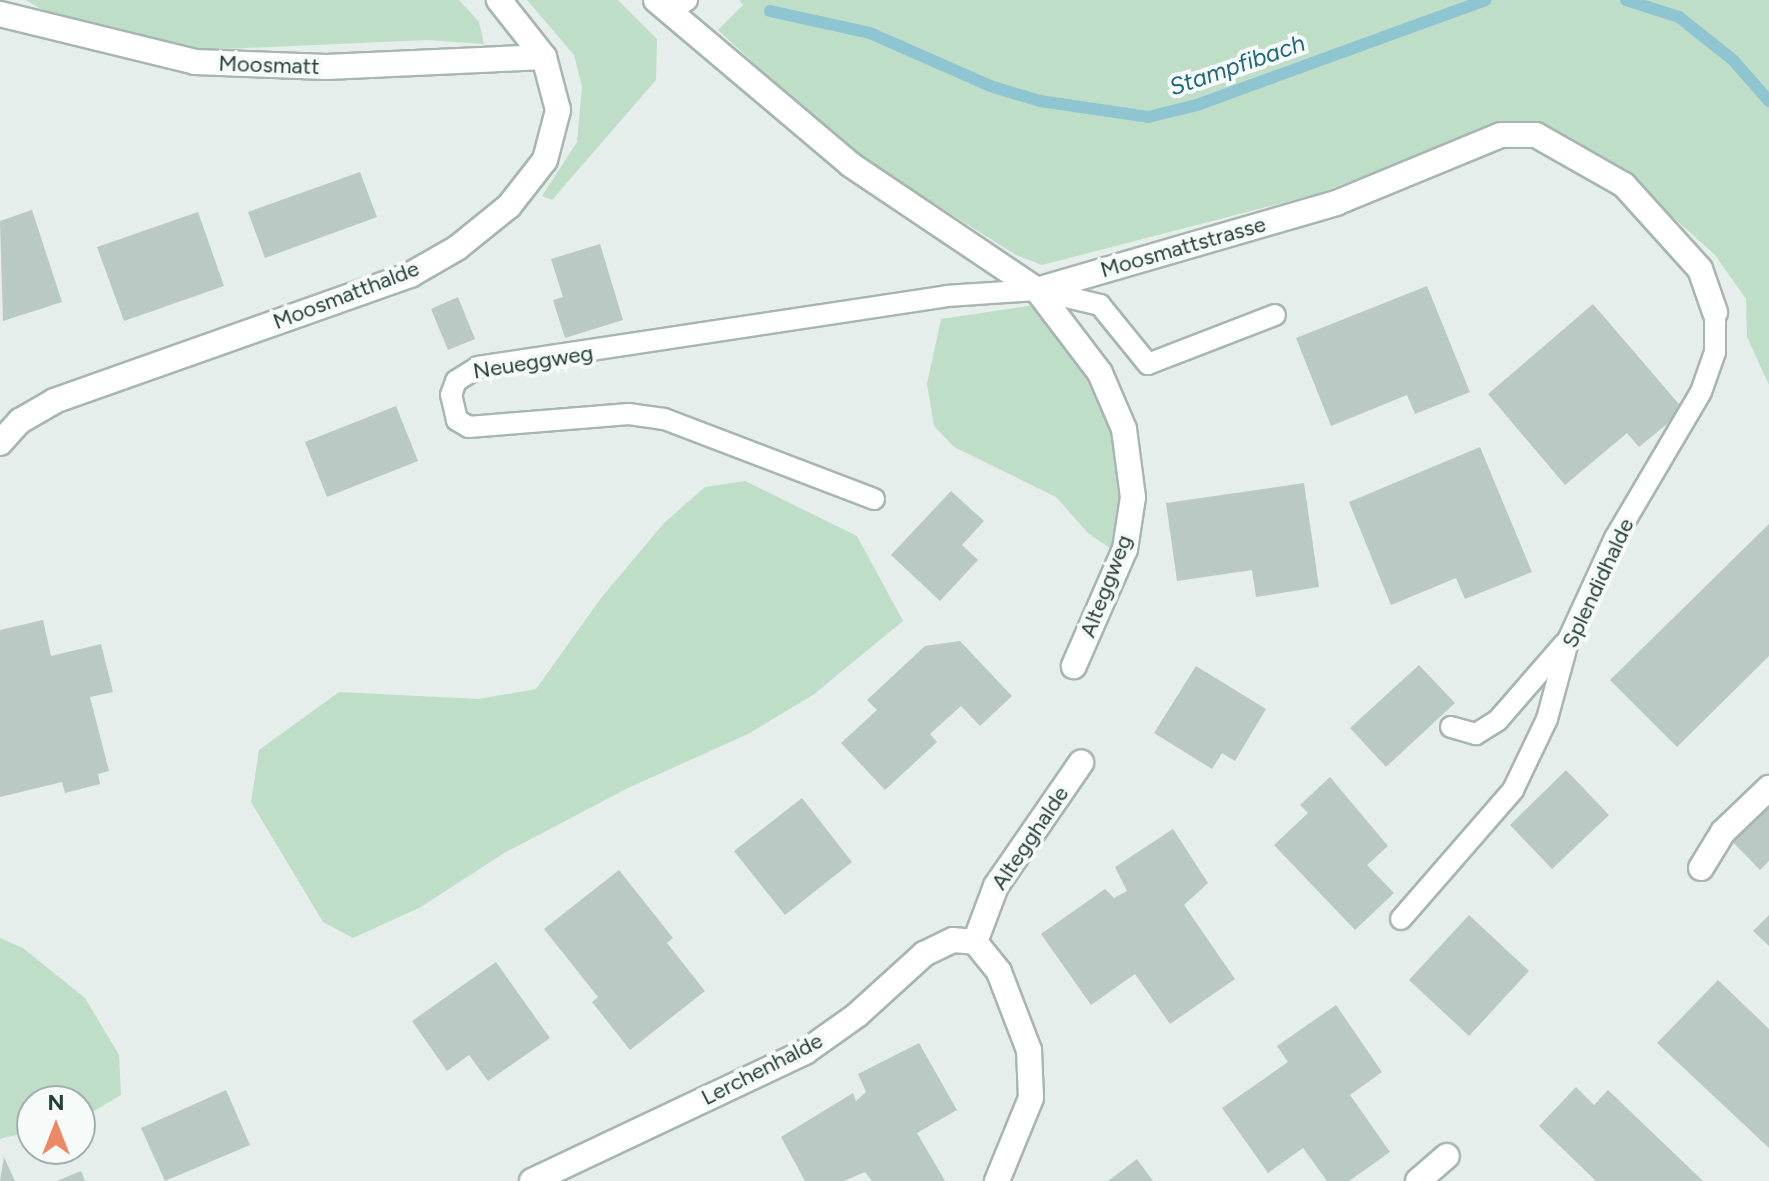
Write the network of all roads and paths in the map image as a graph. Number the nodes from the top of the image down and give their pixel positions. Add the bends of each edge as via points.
1 (499, 0) edge
2 (670, 4) edge
3 (0, 14) edge
4 (544, 57) junction
5 (1037, 290) junction
6 (1715, 312) joint
7 (1275, 315) dead end
8 (0, 443) edge
9 (874, 499) dead end
10 (1569, 638) junction
11 (1074, 666) dead end
12 (1451, 727) dead end
13 (1081, 763) dead end
14 (1769, 788) edge
15 (1701, 868) dead end
16 (1401, 919) dead end
17 (975, 942) junction
18 (1447, 1156) dead end
19 (532, 1181) edge
20 (997, 1181) edge
21 (1418, 1181) edge

1 - 4 street, Moosmatthalde
2 - 5 street via 851,165
3 - 4 street, Moosmatt via 139,52 240,65 326,67
4 - 8 street, Moosmatthalde via 558,110 545,160 509,206 457,248 410,275 54,401 20,421
5 - 6 street, Moosmattstrasse via 1336,203 1501,135 1536,135 1624,185 1700,269
5 - 7 lane, Neueggweg via 1100,305 1148,364
5 - 9 lane, Neueggweg via 946,296 478,367 465,371 451,395 457,420 469,427 629,414 664,419
5 - 11 street, Alteggweg via 1114,399 1132,480 1125,549
6 - 10 lane, Splendidhalde via 1715,352 1701,392 1615,538
10 - 12 lane via 1498,720 1476,734
10 - 16 lane, Splendidhalde via 1547,719 1513,790
13 - 17 street, Altegghalde via 996,886
14 - 15 street via 1723,832
17 - 19 street, Lerchenhalde via 953,940 924,954 857,1015 805,1052
17 - 20 street via 999,972 1029,1050 1031,1098
18 - 21 street

